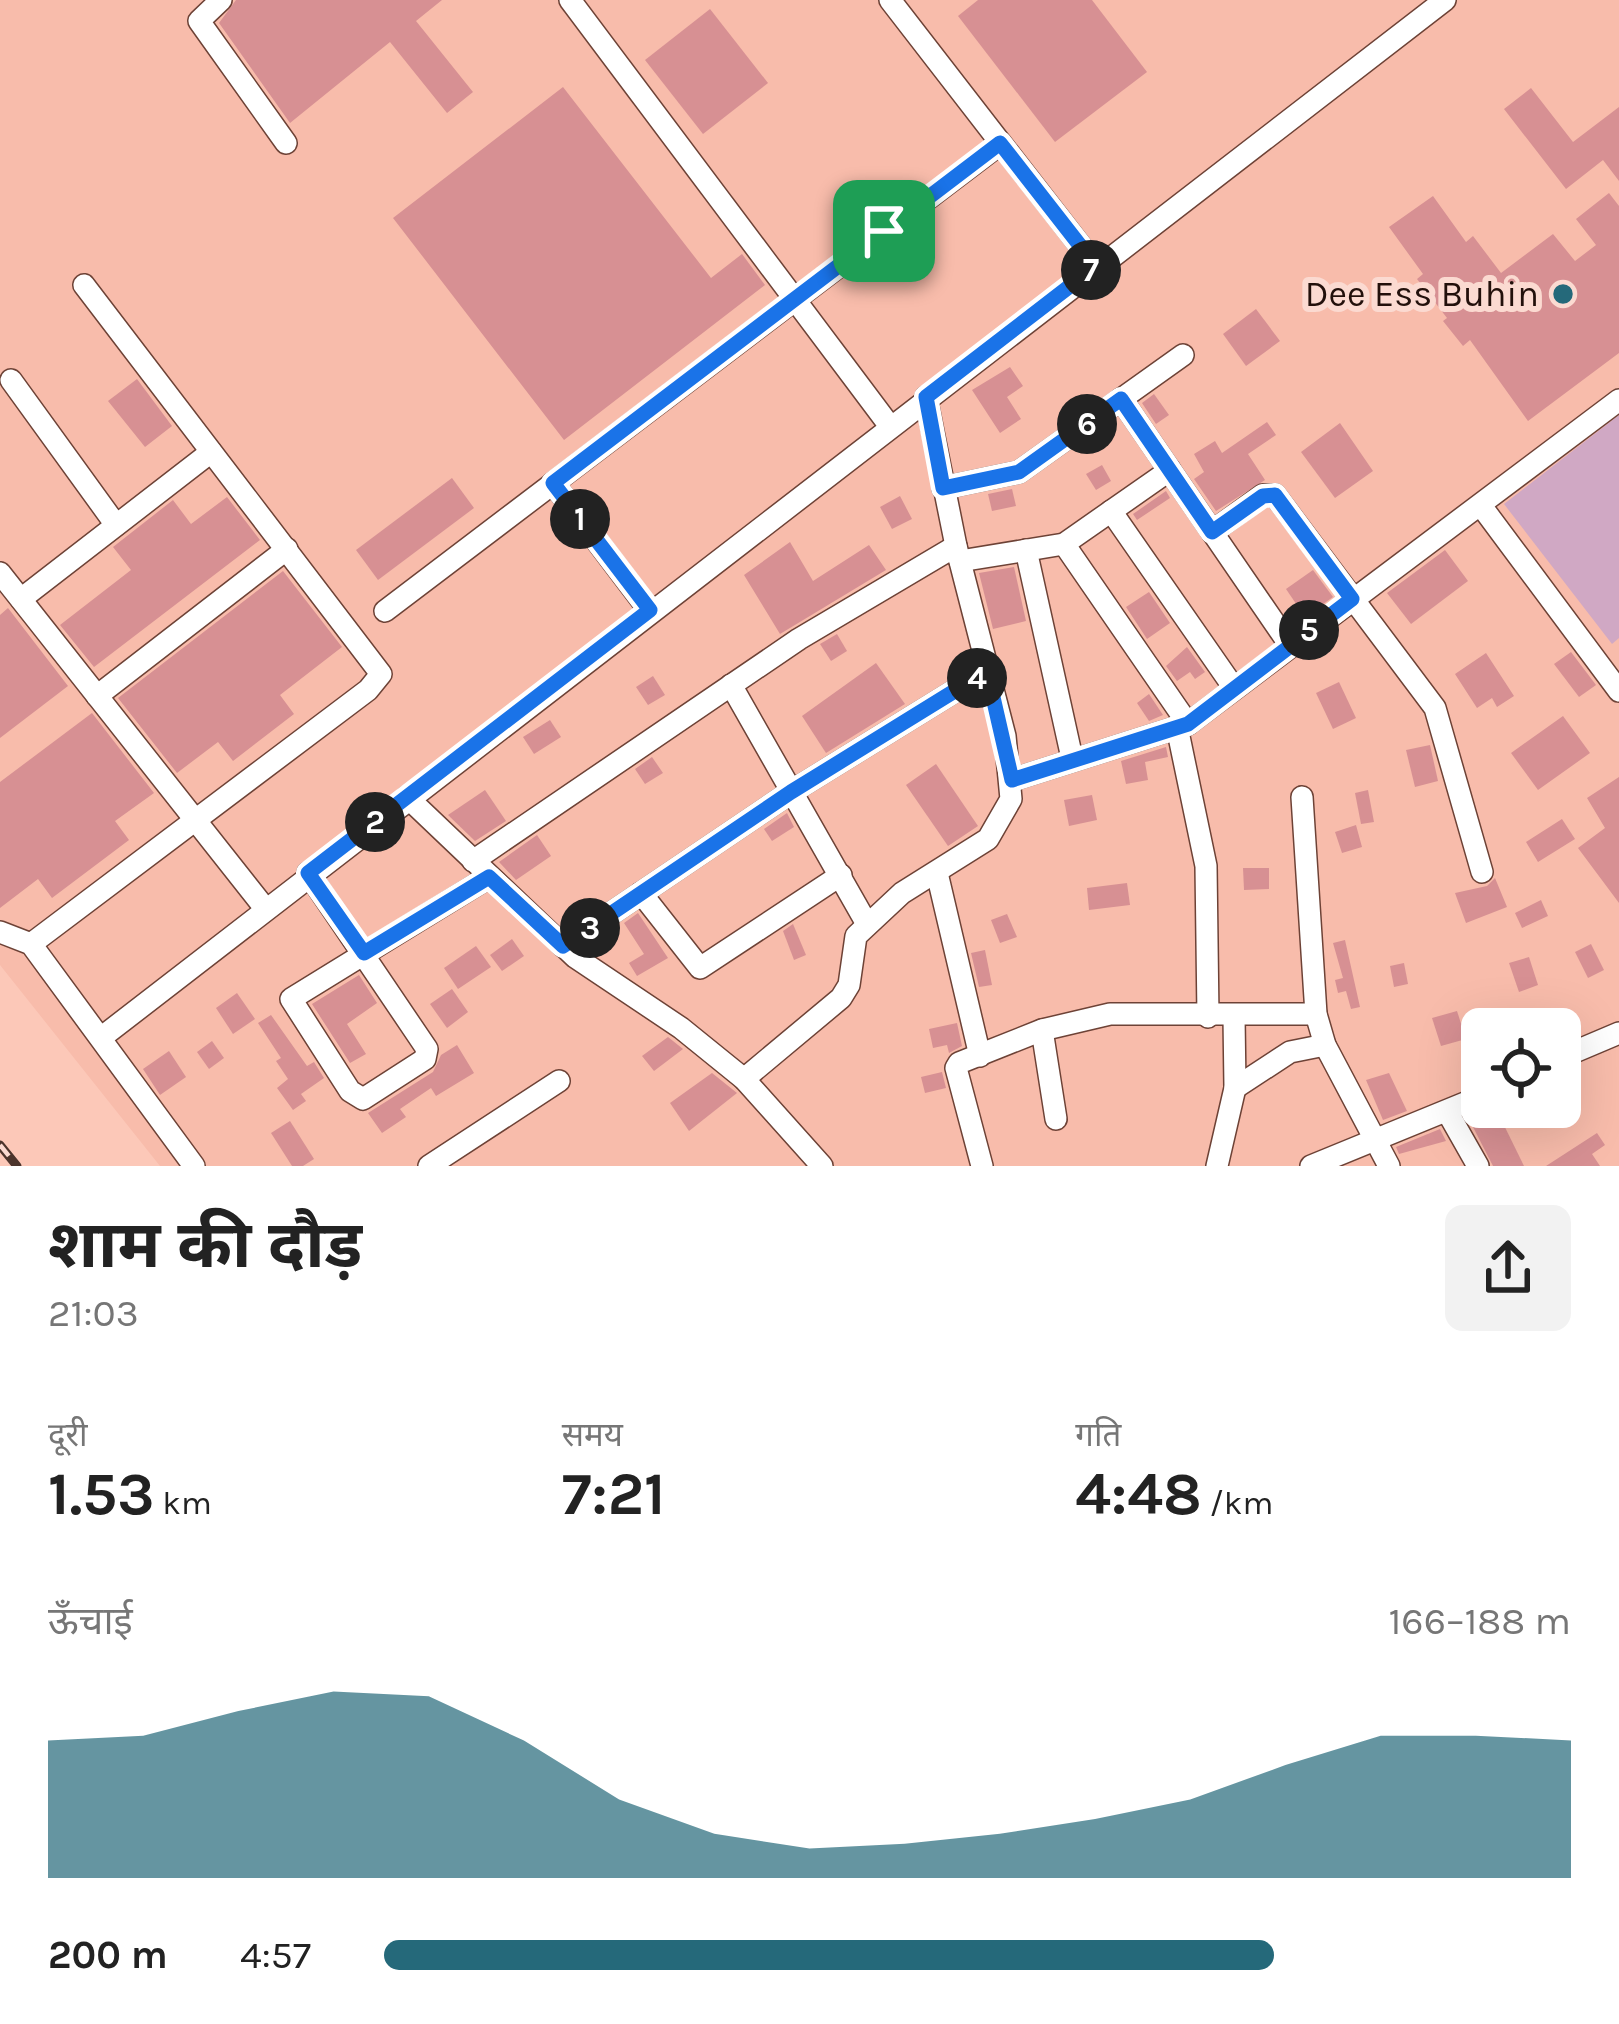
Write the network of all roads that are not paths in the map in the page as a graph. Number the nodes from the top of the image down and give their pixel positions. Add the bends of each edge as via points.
1 (221, 0) edge
2 (570, 0) edge
3 (890, 0) edge
4 (1445, 0) edge
5 (286, 143) dead end
6 (1000, 143) junction
7 (1096, 266) junction
8 (84, 285) dead end
9 (791, 301) junction
10 (1184, 355) dead end
11 (11, 380) dead end
12 (926, 397) junction
13 (1121, 399) junction
14 (1619, 400) edge
15 (889, 425) junction
16 (211, 452) junction
17 (1170, 470) junction
18 (553, 483) junction
19 (943, 488) junction
20 (1482, 507) junction
21 (1111, 511) junction
22 (116, 525) junction
23 (1212, 532) junction
24 (1064, 544) junction
25 (287, 549) junction
26 (1026, 550) junction
27 (958, 554) junction
28 (0, 573) edge
29 (21, 599) junction
30 (1352, 599) junction
31 (650, 610) junction
32 (386, 611) dead end
33 (1289, 644) junction
34 (987, 671) junction
35 (731, 686) junction
36 (1234, 688) junction
37 (1619, 691) edge
38 (97, 696) junction
39 (1183, 725) junction
40 (1072, 758) junction
41 (1012, 780) junction
42 (791, 792) junction
43 (407, 797) junction
44 (1302, 797) dead end
45 (195, 820) junction
46 (481, 869) junction
47 (1481, 872) dead end
48 (308, 873) junction
49 (937, 873) junction
50 (841, 874) junction
51 (641, 893) junction
52 (264, 907) junction
53 (867, 924) junction
54 (0, 932) edge
55 (31, 944) junction
56 (563, 946) junction
57 (364, 953) junction
58 (1316, 1014) junction
59 (1208, 1017) junction
60 (1234, 1017) junction
61 (1042, 1030) junction
62 (1619, 1033) edge
63 (102, 1037) junction
64 (1325, 1045) junction
65 (1581, 1049) edge
66 (980, 1056) junction
67 (744, 1079) junction
68 (559, 1081) dead end
69 (1235, 1088) junction
70 (1461, 1106) edge
71 (1448, 1113) junction
72 (1056, 1119) dead end
73 (1375, 1142) junction
74 (194, 1166) edge
75 (429, 1166) edge
76 (822, 1166) edge
77 (982, 1166) edge
78 (1217, 1166) edge
79 (1311, 1166) edge
80 (1389, 1166) edge
81 (1478, 1166) edge

1 - 5 street via 200,21
2 - 9 street
3 - 6 street
4 - 7 street
6 - 7 street
6 - 9 street
7 - 12 street
8 - 16 street
9 - 15 street
9 - 18 street
10 - 13 street
11 - 22 street
12 - 15 street
12 - 19 street
13 - 17 street
13 - 19 street via 1019,472
14 - 20 street
15 - 31 street
16 - 22 street
16 - 25 street
17 - 21 street
17 - 23 street
18 - 31 street
18 - 32 street
19 - 27 street
20 - 30 street
20 - 37 street
21 - 24 street
21 - 36 street
22 - 29 street
23 - 30 street via 1275,495
23 - 33 street
24 - 26 street
24 - 39 street
25 - 38 street
25 - 45 street via 381,674
26 - 27 street
26 - 40 street
27 - 34 street
27 - 35 street
28 - 29 street
29 - 38 street
30 - 33 street
30 - 47 street via 1435,708
31 - 43 street
33 - 36 street
34 - 41 street
34 - 42 street
35 - 42 street
35 - 46 street
36 - 39 street
38 - 45 street
39 - 40 street
39 - 59 street via 1206,866
40 - 41 street
41 - 49 street via 997,828
42 - 50 street
42 - 51 street
43 - 46 street
43 - 48 street
44 - 58 street
45 - 52 street
45 - 55 street
46 - 56 street
46 - 57 street
48 - 52 street
48 - 57 street
49 - 53 street
49 - 66 street
50 - 51 street via 700,968
50 - 53 street
51 - 56 street
52 - 63 street
53 - 67 street via 852,944 841,998
54 - 55 street
55 - 63 street
56 - 67 street
57 - 57 street via 291,1000 363,1099 428,1053
58 - 60 street
58 - 64 street
59 - 60 street
59 - 61 street via 1110,1015
60 - 69 street
61 - 66 street
61 - 72 street
62 - 65 street
63 - 74 street
64 - 69 street via 1290,1052
64 - 73 street
66 - 77 street via 956,1068
67 - 76 street
68 - 75 street
69 - 78 street
70 - 71 street
71 - 73 street
71 - 81 street
73 - 79 street
73 - 80 street

